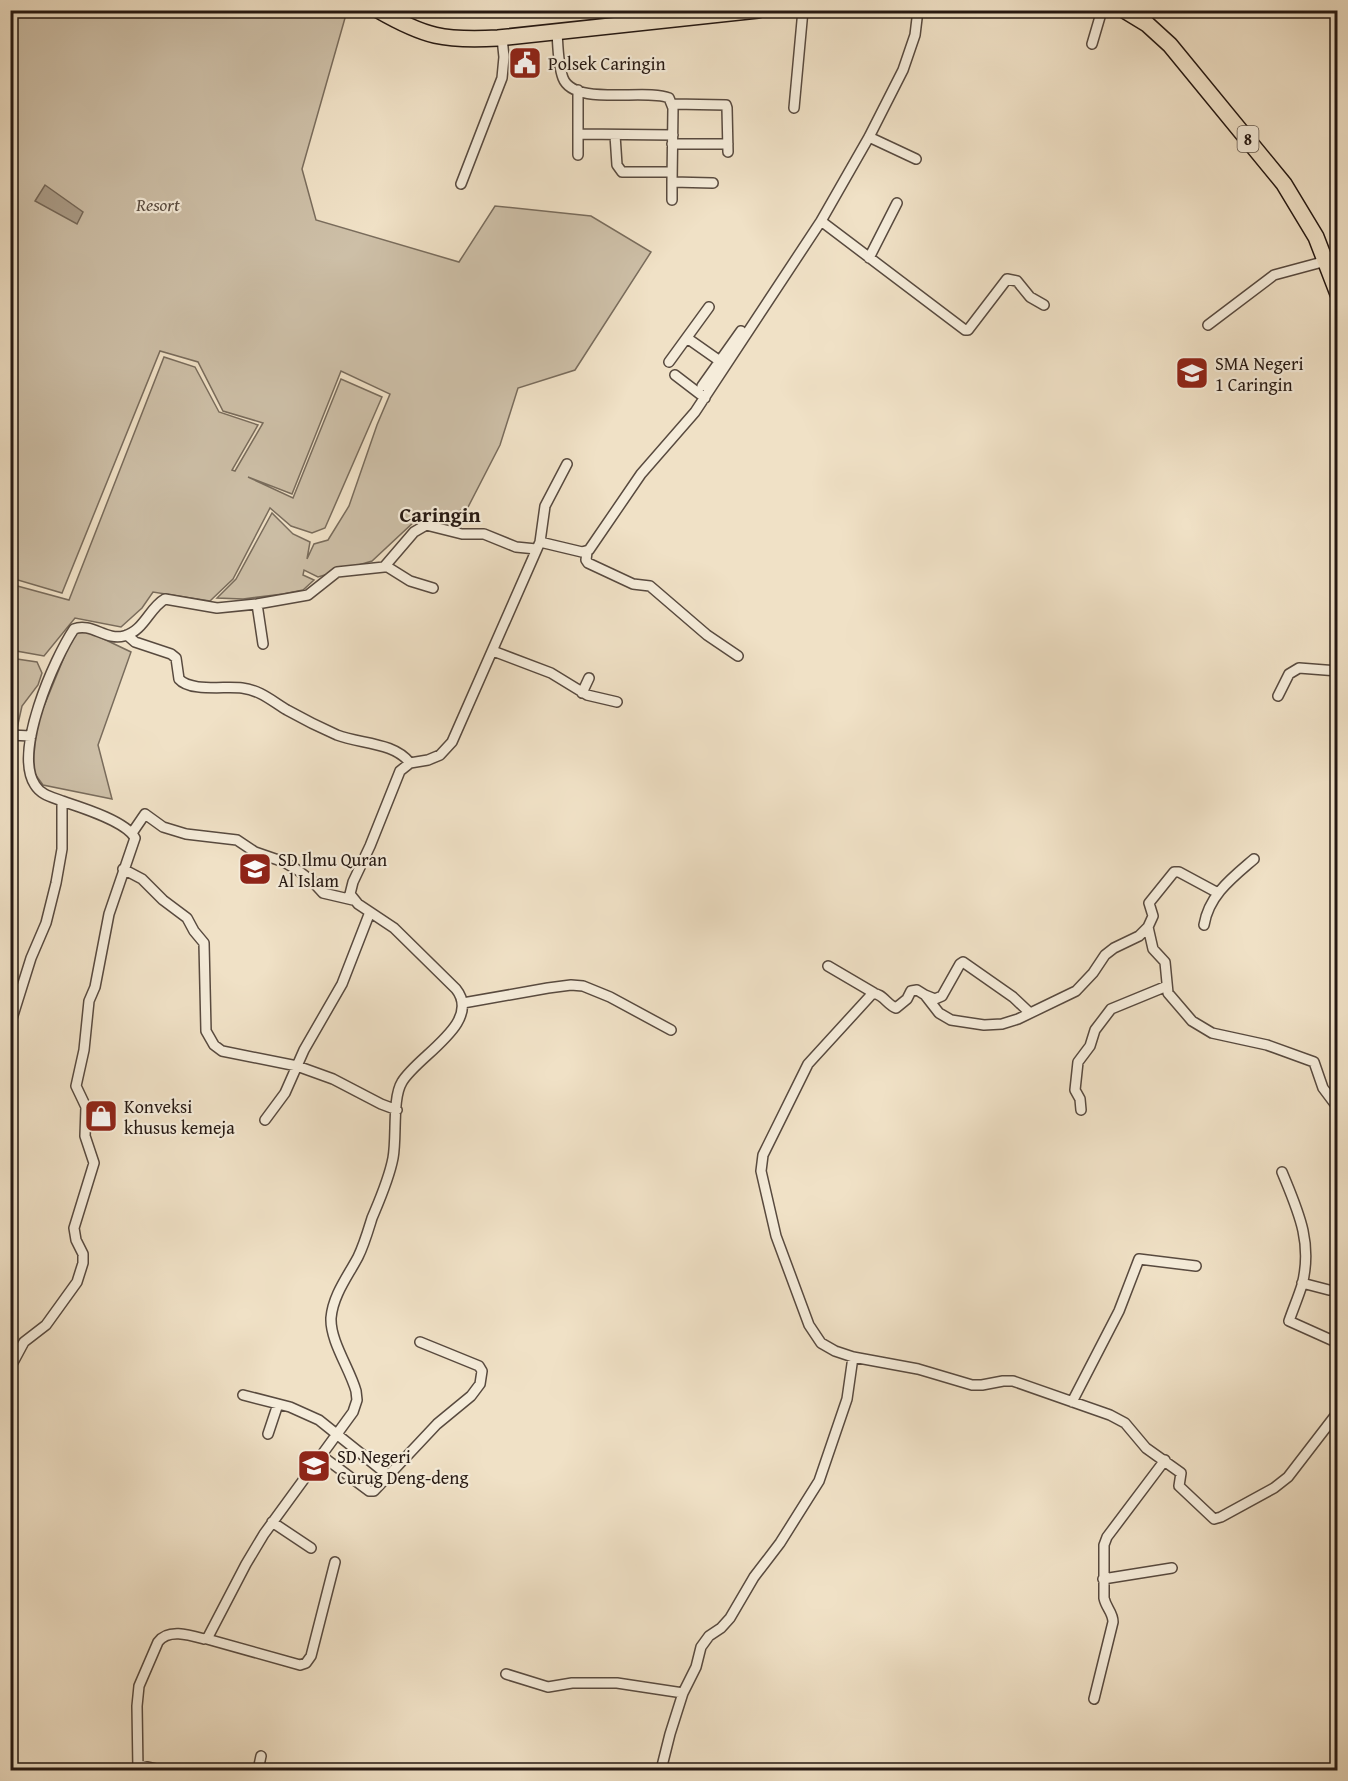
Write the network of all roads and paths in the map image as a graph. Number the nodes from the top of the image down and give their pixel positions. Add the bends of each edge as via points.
1 (378, 10) edge
2 (758, 10) edge
3 (803, 10) edge
4 (918, 10) edge
5 (1102, 10) edge
6 (1124, 10) edge
7 (685, 15) edge
8 (557, 32) junction
9 (502, 38) junction
10 (1092, 44) dead end
11 (578, 90) junction
12 (673, 104) junction
13 (795, 108) dead end
14 (578, 134) junction
15 (615, 135) junction
16 (869, 137) junction
17 (672, 140) junction
18 (578, 155) dead end
19 (916, 159) dead end
20 (672, 172) junction
21 (672, 182) junction
22 (713, 183) dead end
23 (461, 184) dead end
24 (672, 200) dead end
25 (897, 203) dead end
26 (821, 221) junction
27 (869, 258) junction
28 (1326, 261) junction
29 (1338, 294) edge
30 (1044, 304) dead end
31 (709, 307) dead end
32 (1208, 325) dead end
33 (741, 331) dead end
34 (687, 338) junction
35 (669, 362) dead end
36 (723, 363) junction
37 (675, 375) dead end
38 (702, 386) dead end
39 (705, 398) junction
40 (567, 464) dead end
41 (538, 546) junction
42 (587, 552) junction
43 (386, 566) junction
44 (433, 588) dead end
45 (257, 604) junction
46 (127, 635) junction
47 (263, 644) dead end
48 (493, 651) junction
49 (738, 656) dead end
50 (1338, 671) edge
51 (589, 678) dead end
52 (582, 693) junction
53 (1278, 696) dead end
54 (617, 702) dead end
55 (10, 735) edge
56 (32, 736) junction
57 (410, 763) junction
58 (62, 801) junction
59 (132, 834) junction
60 (1254, 859) dead end
61 (123, 869) junction
62 (1218, 893) junction
63 (353, 900) junction
64 (370, 912) junction
65 (1204, 925) dead end
66 (1148, 927) junction
67 (828, 966) dead end
68 (1167, 986) junction
69 (874, 993) junction
70 (925, 995) junction
71 (463, 1003) junction
72 (1030, 1013) junction
73 (10, 1025) edge
74 (671, 1030) dead end
75 (297, 1066) junction
76 (1338, 1108) edge
77 (397, 1110) junction
78 (1081, 1110) dead end
79 (265, 1120) dead end
80 (1282, 1172) dead end
81 (1196, 1266) dead end
82 (1302, 1283) junction
83 (1329, 1290) dead end
84 (420, 1342) dead end
85 (1338, 1343) edge
86 (853, 1357) junction
87 (10, 1368) edge
88 (243, 1395) dead end
89 (1072, 1402) junction
90 (278, 1404) junction
91 (1338, 1412) edge
92 (268, 1434) dead end
93 (337, 1436) junction
94 (322, 1456) junction
95 (1165, 1460) junction
96 (389, 1476) junction
97 (272, 1522) junction
98 (311, 1548) dead end
99 (335, 1562) dead end
100 (1172, 1568) dead end
101 (1103, 1579) junction
102 (207, 1639) junction
103 (506, 1674) dead end
104 (683, 1694) junction
105 (1094, 1699) dead end
106 (261, 1756) dead end
107 (138, 1768) edge
108 (161, 1770) edge
109 (258, 1770) edge
110 (662, 1770) edge

1 - 9 highway via 434,36 457,40
2 - 7 highway
3 - 13 street
4 - 16 street via 918,26 905,63
5 - 10 street
6 - 28 highway, 8 via 1170,45 1264,159 1299,206
7 - 8 highway
8 - 9 highway
8 - 11 street via 563,77
9 - 23 street via 502,78
11 - 12 street via 608,96 663,95
11 - 14 street
12 - 17 street
12 - 17 street via 726,105 728,148
14 - 15 street
14 - 18 street
15 - 17 street
15 - 20 street via 616,165 622,172
16 - 19 street
16 - 26 street
17 - 20 street
20 - 21 street
21 - 22 street
21 - 24 street
25 - 27 street
26 - 27 street
26 - 36 street
27 - 30 street via 966,331 1007,279 1017,281 1030,297
28 - 29 highway, 8
28 - 32 street via 1274,275
31 - 34 street
33 - 36 street
34 - 35 street
34 - 36 street
36 - 38 street
36 - 39 street
37 - 39 street
39 - 42 street via 641,474
40 - 41 street via 545,506
41 - 42 street
41 - 43 street via 516,547 484,534 462,534 426,525 414,532
41 - 48 street
42 - 49 street via 588,563 633,584 650,586
43 - 44 street via 410,581
43 - 45 street via 337,572 308,595
45 - 46 street via 217,608 165,599
45 - 47 street
46 - 56 street via 116,637 84,627 74,629 38,707
46 - 57 street via 176,658 179,679 187,685 255,691 324,729 400,753
48 - 52 street via 551,673
48 - 57 street via 448,748 433,759
50 - 53 street via 1299,668 1289,674
51 - 52 street
52 - 54 street
55 - 56 street
56 - 58 street via 28,760 31,779 39,791
57 - 63 street via 400,771 388,796 353,882
58 - 59 street
58 - 73 street via 62,849 56,883
59 - 61 street via 135,838
59 - 63 street via 145,814 163,827 186,834 237,840 296,869 323,893
60 - 62 street
61 - 75 street via 142,879 188,918 204,943 205,1021 214,1045 222,1051
61 - 87 street via 106,923 76,1086 86,1107 86,1139 94,1163 74,1228 83,1263 77,1282 46,1325 24,1342
62 - 65 street
62 - 66 street via 1174,872 1149,903 1153,916
63 - 64 street
64 - 71 street via 394,928 428,961 459,992
64 - 75 street via 342,984
66 - 68 street via 1153,949 1165,962
66 - 72 street via 1105,956 1076,991
67 - 69 street
68 - 76 street via 1171,998 1202,1028 1314,1062 1323,1088
68 - 78 street via 1105,1015 1078,1062 1075,1090
69 - 70 street via 896,1008 912,990
69 - 86 street via 808,1064 761,1164 776,1236 809,1325 821,1343
70 - 72 street via 942,1015 959,1022 996,1025
70 - 72 street via 935,999 942,996 963,962
71 - 74 street via 583,986
71 - 77 street via 455,1027 402,1082
75 - 77 street
75 - 79 street
77 - 93 street via 388,1176 361,1251 332,1311 334,1335 357,1396 353,1412
80 - 82 street via 1304,1227
81 - 89 street via 1139,1259 1119,1311
82 - 83 street
82 - 85 street via 1290,1322
84 - 96 street via 479,1366 480,1384
86 - 89 street via 918,1369 972,1385 1013,1382
86 - 104 street via 847,1399 819,1481 730,1618 701,1647
88 - 90 street
89 - 95 street via 1121,1420 1146,1448
90 - 92 street
90 - 93 street via 319,1420
91 - 95 street via 1288,1477 1218,1519 1210,1517 1179,1486 1182,1474
93 - 94 street
93 - 96 street
94 - 96 street via 369,1491
94 - 97 street
95 - 101 street via 1107,1537
97 - 98 street
97 - 102 street
99 - 102 street via 306,1663 300,1665
100 - 101 street
101 - 105 street via 1105,1603 1113,1622
102 - 107 street via 172,1634 158,1642 139,1686
103 - 104 street via 548,1686 616,1683
104 - 110 street
106 - 109 street
107 - 108 street

